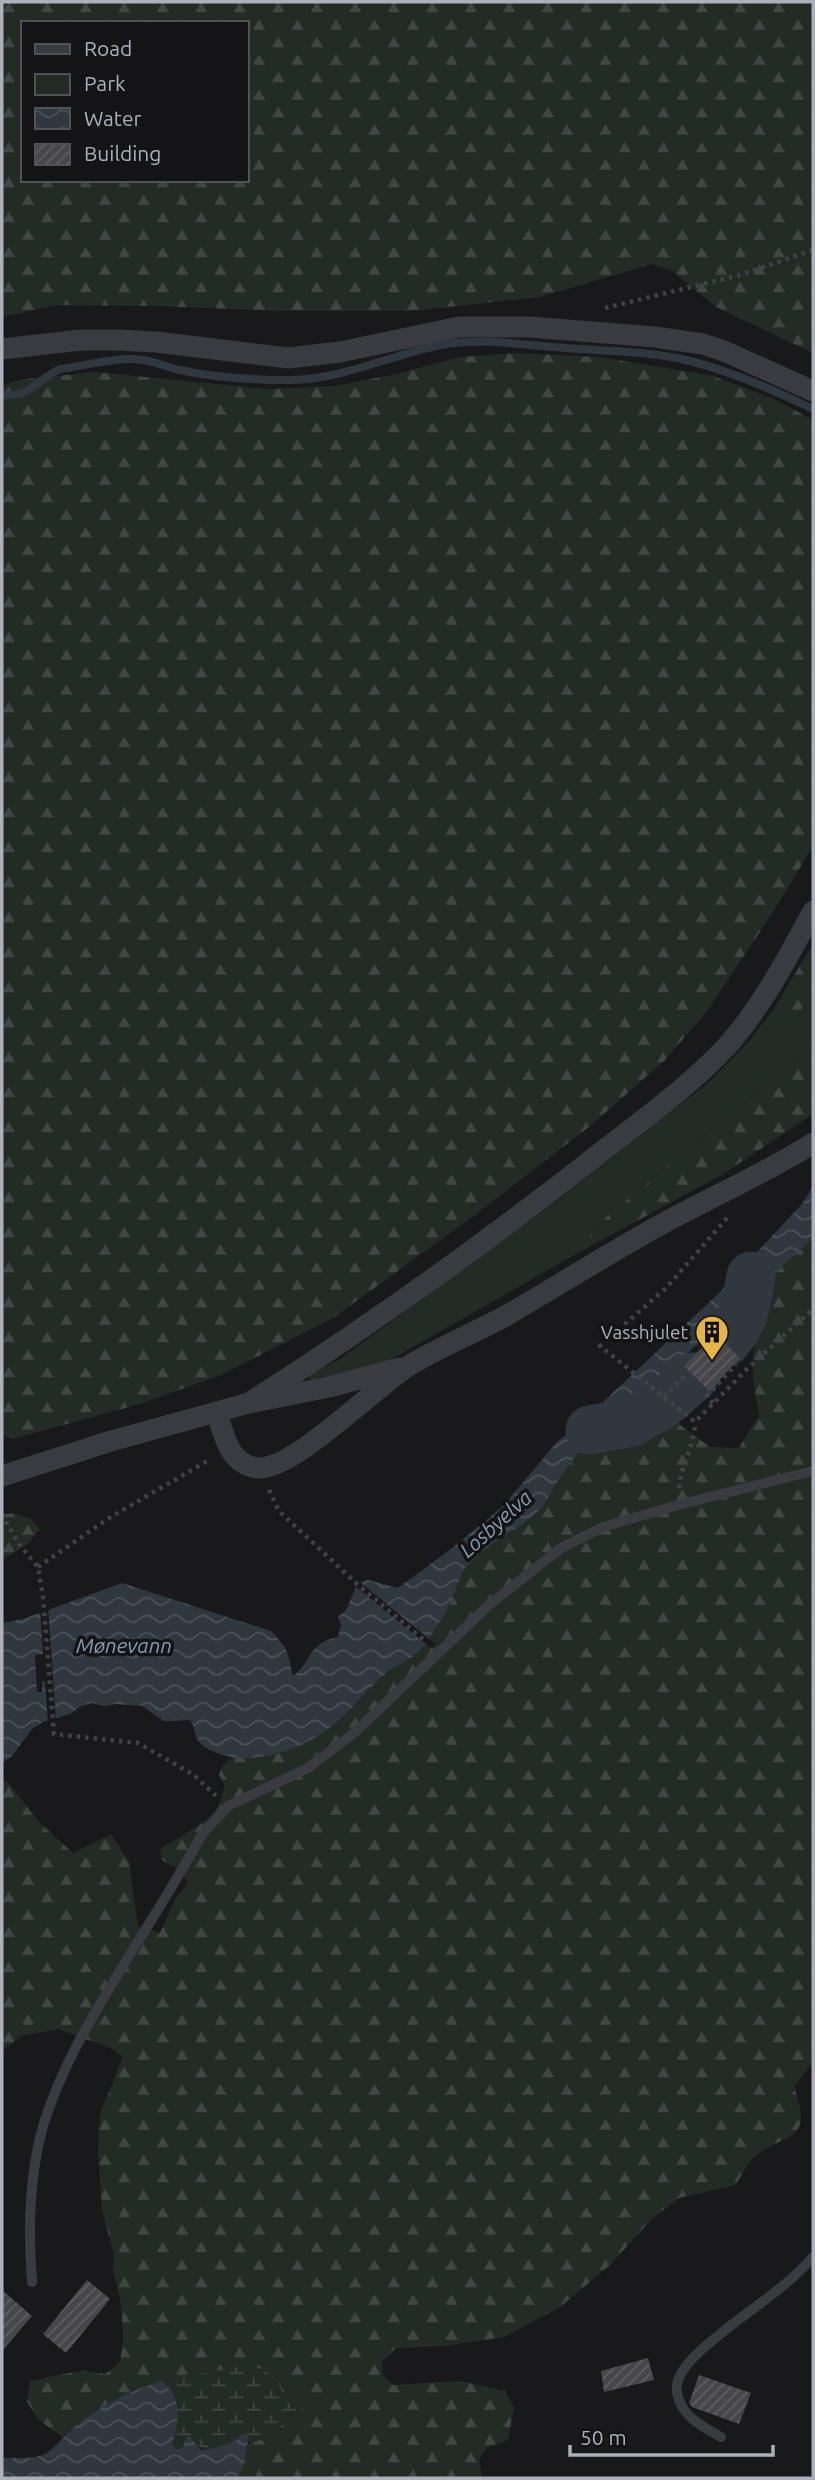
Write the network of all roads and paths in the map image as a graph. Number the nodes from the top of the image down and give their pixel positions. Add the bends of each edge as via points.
1 (813, 250) edge
2 (596, 310) dead end
3 (2, 349) edge
4 (813, 391) edge
5 (813, 911) edge
6 (813, 1143) edge
7 (748, 1178) junction
8 (813, 1309) edge
9 (736, 1364) dead end
10 (409, 1366) junction
11 (688, 1372) dead end
12 (664, 1397) junction
13 (249, 1403) junction
14 (713, 1403) junction
15 (217, 1413) junction
16 (693, 1420) junction
17 (228, 1449) junction
18 (257, 1468) junction
19 (813, 1471) edge
20 (2, 1476) edge
21 (678, 1505) junction
22 (2, 1514) edge
23 (38, 1567) junction
24 (422, 1638) dead end
25 (228, 1806) junction
26 (813, 2257) edge
27 (32, 2282) dead end
28 (721, 2437) dead end

1 - 2 path via 740,275
3 - 4 street via 118,340 288,358 459,327 530,327 703,344
5 - 13 street via 750,1016 729,1044 679,1091 405,1299
6 - 7 street
7 - 10 street
7 - 12 path via 734,1209 696,1256 600,1346
8 - 14 path
9 - 14 path via 707,1396
10 - 13 street
10 - 18 street via 307,1445 274,1466
11 - 12 path
12 - 16 path
13 - 15 street
14 - 16 path
15 - 17 street
15 - 20 street
16 - 21 path via 695,1430 680,1474
17 - 18 street
17 - 23 path via 109,1518
18 - 24 path via 279,1510
19 - 21 lane
21 - 25 lane via 603,1527 561,1548 489,1605 332,1751 308,1768
22 - 23 path
23 - 25 path via 54,1734 138,1743 194,1775
25 - 27 lane via 203,1833 90,2021 57,2089 43,2125 33,2185
26 - 28 lane via 703,2348 677,2383 682,2406 693,2421

